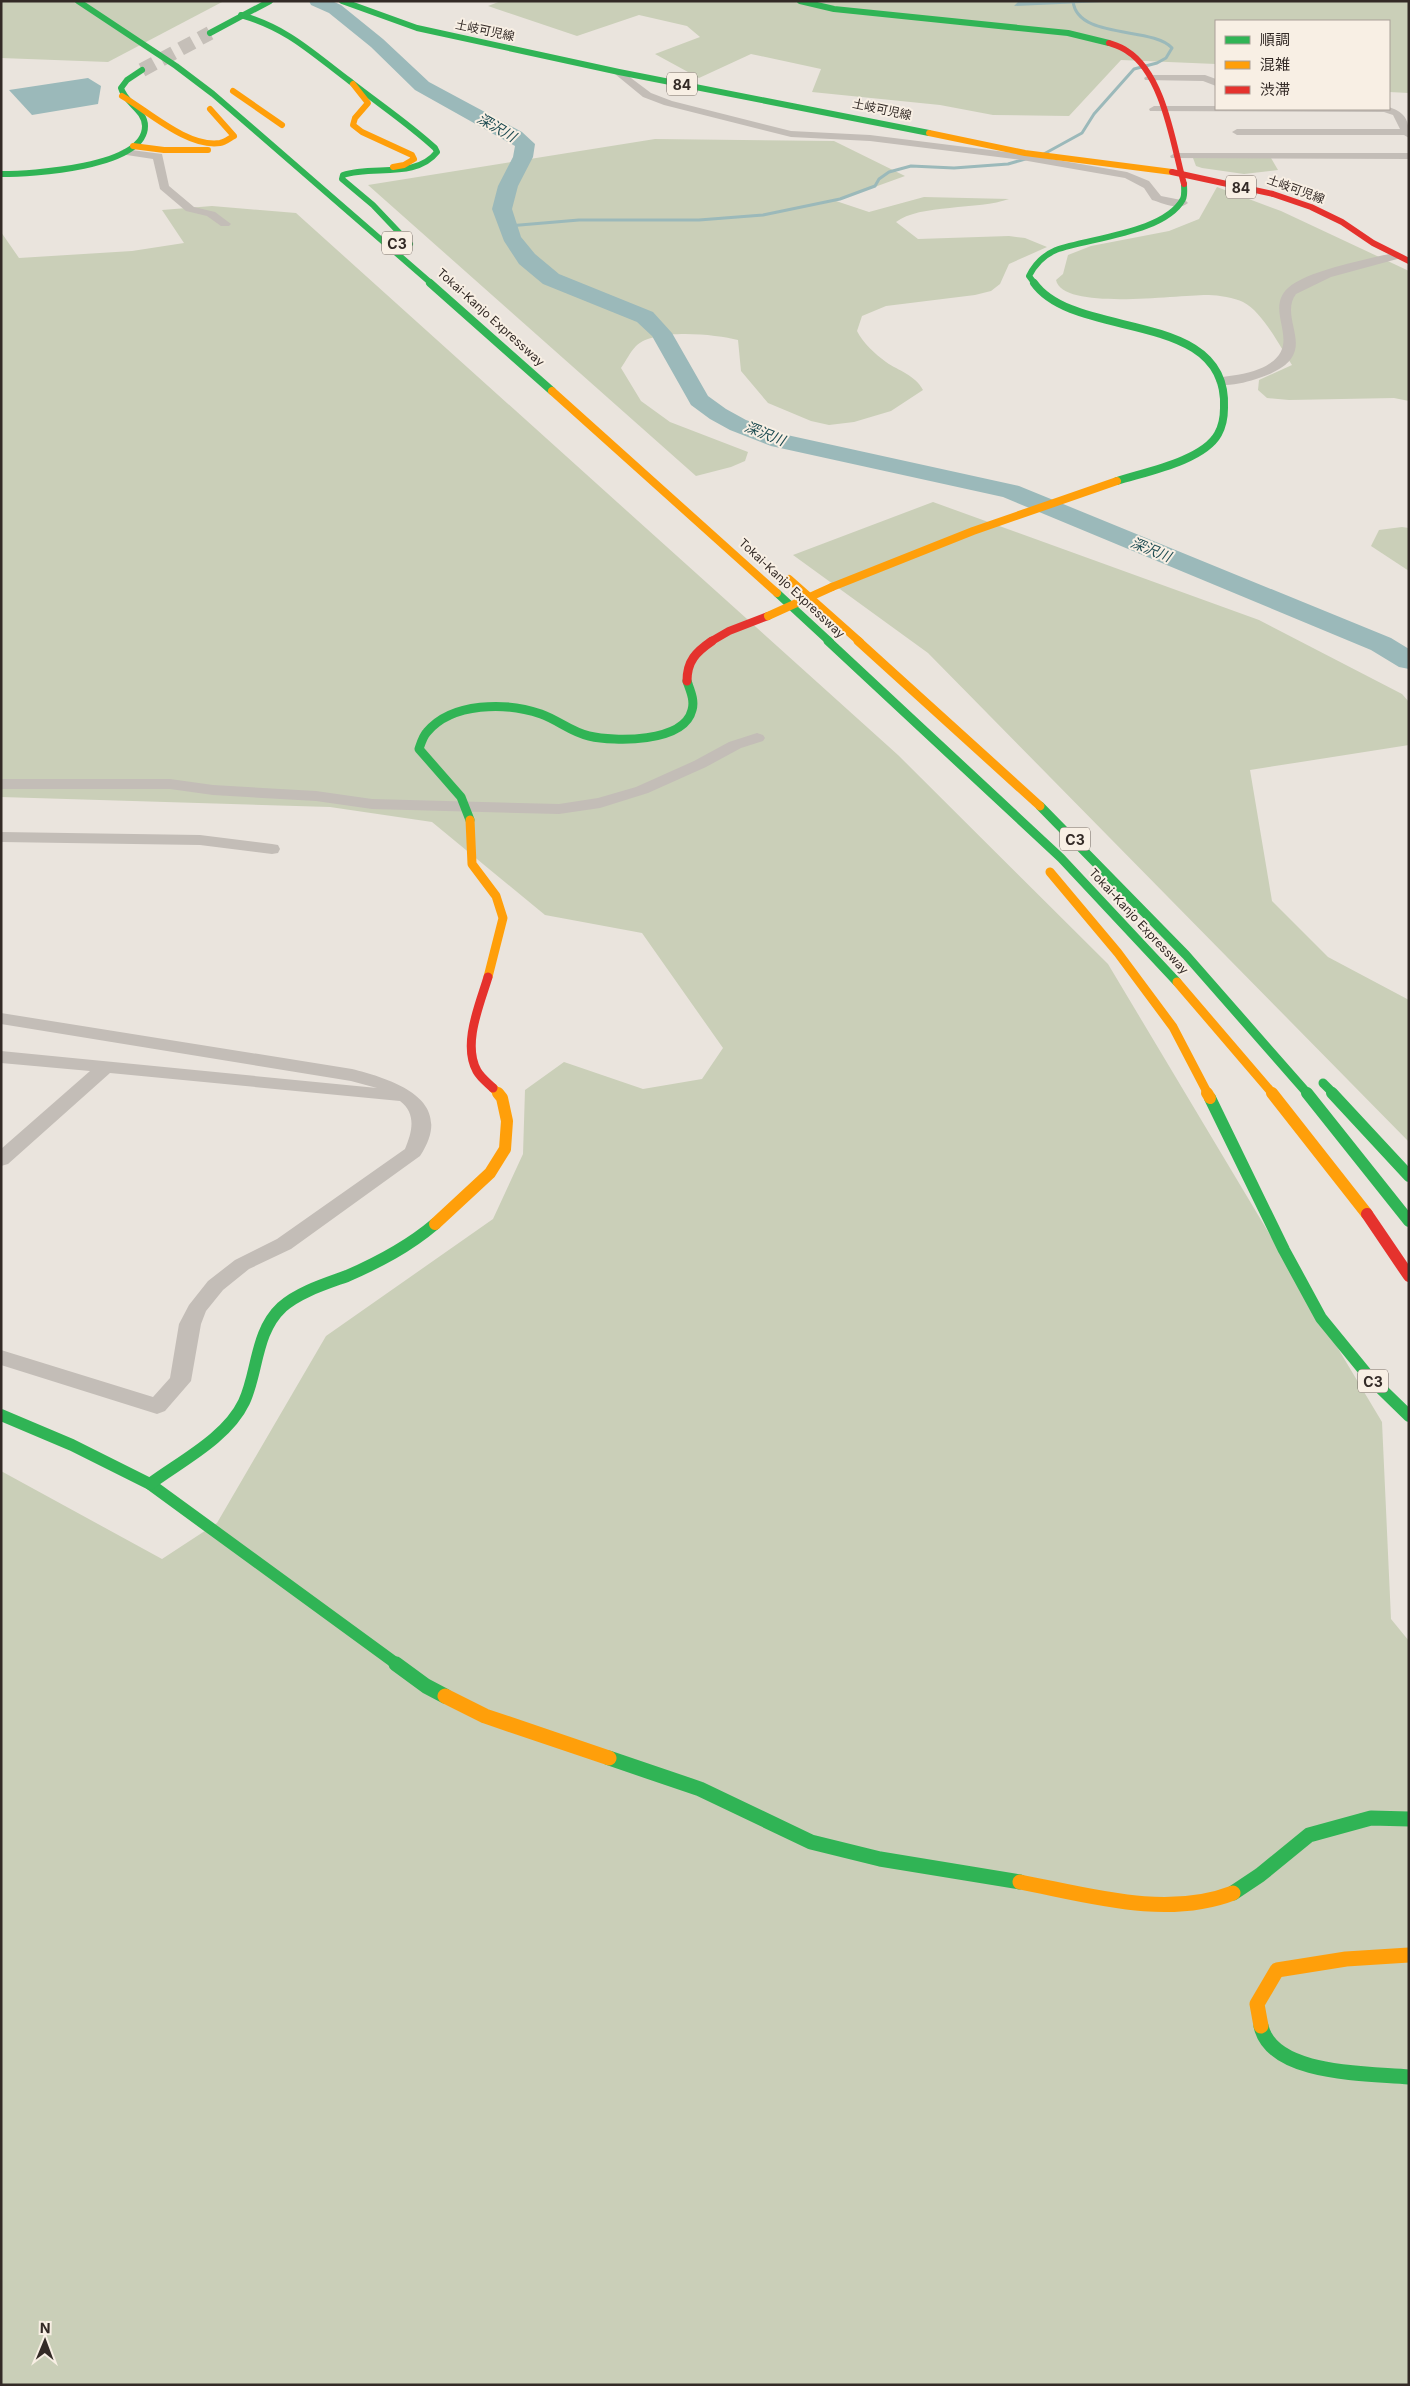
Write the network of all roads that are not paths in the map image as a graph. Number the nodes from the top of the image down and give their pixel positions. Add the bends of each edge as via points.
1 (78, 1) edge
2 (86, 1) edge
3 (270, 1) edge
4 (342, 1) edge
5 (800, 1) edge
6 (241, 15) junction
7 (122, 31) junction
8 (134, 33) junction
9 (210, 33) tunnel mouth
10 (142, 70) tunnel mouth
11 (1145, 71) junction
12 (619, 72) junction
13 (1215, 83) edge
14 (353, 84) junction
15 (122, 96) junction
16 (1159, 109) junction
17 (282, 125) dead end
18 (1235, 129) edge
19 (1408, 134) edge
20 (129, 149) junction
21 (209, 150) dead end
22 (1023, 155) junction
23 (1175, 156) junction
24 (1409, 156) edge
25 (1056, 160) junction
26 (364, 164) dead end
27 (1179, 173) junction
28 (1, 174) edge
29 (1182, 203) junction
30 (224, 224) dead end
31 (420, 253) dead end
32 (1403, 258) edge
33 (400, 272) dead end
34 (438, 275) dead end
35 (531, 372) junction
36 (1222, 381) junction
37 (778, 570) dead end
38 (888, 696) junction
39 (757, 738) dead end
40 (1, 784) edge
41 (467, 808) junction
42 (1014, 831) dead end
43 (1, 837) edge
44 (272, 849) dead end
45 (1041, 861) dead end
46 (1148, 914) junction
47 (1234, 992) dead end
48 (1, 1018) edge
49 (1, 1057) edge
50 (104, 1068) junction
51 (1312, 1071) dead end
52 (406, 1096) junction
53 (1, 1160) edge
54 (1409, 1176) edge
55 (1409, 1221) edge
56 (1409, 1276) edge
57 (1, 1356) edge
58 (1, 1415) edge
59 (1409, 1416) edge
60 (150, 1484) junction
61 (1409, 1819) edge
62 (1409, 1955) edge
63 (1409, 2078) edge

1 - 7 main road, Tokai-Kanjo Expressway / C3
2 - 8 main road, Tokai-Kanjo Expressway / C3
3 - 6 main road
4 - 12 main road, 土岐可児線 / 84 via 417,28
5 - 11 main road via 834,9 1086,36 1133,53
6 - 9 main road
6 - 14 main road via 274,24 300,38
7 - 15 main road via 185,79 234,136 224,142 193,141 134,100
7 - 35 main road, Tokai-Kanjo Expressway / C3 via 213,94
8 - 17 main road via 218,82
8 - 34 main road, Tokai-Kanjo Expressway / C3 via 228,100 368,220
10 - 15 main road via 126,79 120,91
11 - 13 street via 1205,78
11 - 16 main road via 1155,85
12 - 22 main road, 土岐可児線 / 84 via 881,122
12 - 22 street via 647,94 668,102 791,134 870,138
14 - 26 main road via 368,102 355,117 353,125 408,152 414,159 395,166
14 - 31 main road via 414,130 437,152 434,159 416,168 354,170 346,172 342,179
15 - 20 main road via 146,124 144,135
16 - 18 street
16 - 23 main road via 1172,130
18 - 19 street
18 - 19 street via 1385,110 1397,113
18 - 23 street
18 - 24 street
20 - 21 main road
20 - 28 main road via 100,162 62,171
20 - 30 street via 158,156 164,187 190,209 211,214
22 - 25 main road, 土岐可児線 / 84
23 - 27 main road
25 - 27 main road, 土岐可児線 / 84
25 - 29 street via 1127,175 1153,189 1156,198
27 - 29 main road via 1186,189
27 - 32 main road, 土岐可児線 / 84 via 1273,194 1310,207
29 - 36 main road via 1177,210 1148,225 1079,243 1042,257 1029,276 1034,288 1067,308 1185,343 1206,355 1217,368
32 - 36 street via 1318,279 1291,292 1286,302 1290,348 1282,362 1242,380
33 - 35 main road
35 - 38 main road, Tokai-Kanjo Expressway / C3
36 - 41 main road, bridge via 1224,428 1190,456 972,531 716,638 695,655 688,666 685,679 693,704 688,720 675,729 634,739 606,738 581,734 539,714 515,708 489,707 459,711 437,721 423,734 419,749 427,762 461,793
37 - 46 main road, Tokai-Kanjo Expressway / C3 via 1038,804
38 - 42 main road, C3
38 - 56 main road, Tokai-Kanjo Expressway / C3 via 1061,858 1172,976 1328,1163
39 - 41 street via 735,745 642,790 600,803 559,809
40 - 41 street via 170,784 372,804
41 - 60 main road via 472,822 472,864 497,894 502,906 503,918 473,1034 471,1054 477,1071 502,1098 507,1121 505,1149 490,1173 420,1238 384,1260 310,1291 281,1308 266,1330 244,1403 230,1424
43 - 44 street via 200,840
45 - 59 main road, C3 via 1118,953 1174,1027 1284,1250 1322,1318 1370,1378
46 - 47 main road
46 - 55 main road, Tokai-Kanjo Expressway / C3 via 1296,1078
48 - 52 street via 352,1075 382,1082
49 - 50 street
50 - 52 street
50 - 53 street
51 - 54 main road
52 - 57 street via 418,1106 424,1121 422,1138 414,1152 284,1244 264,1250 231,1271 199,1305 190,1323 182,1378 157,1406
58 - 60 main road via 72,1444
60 - 61 main road via 426,1686 485,1716 700,1789 811,1842 880,1859 1124,1900 1179,1906 1224,1898 1260,1875 1309,1835 1371,1818
62 - 63 main road via 1346,1959 1277,1970 1257,2004 1264,2039 1288,2060 1324,2069

